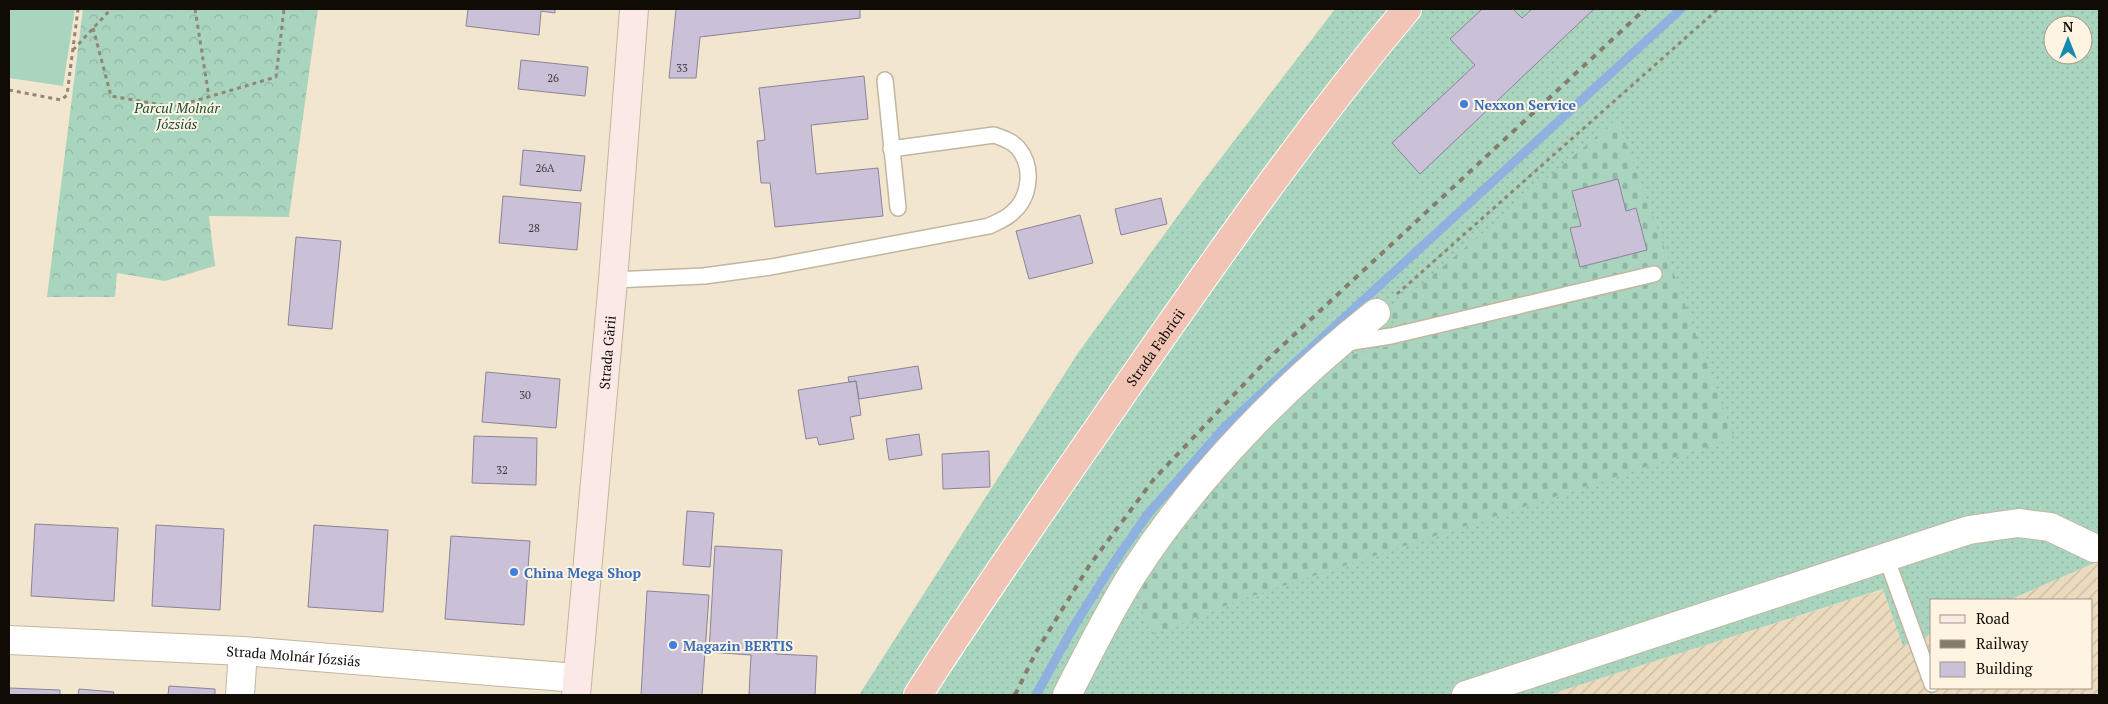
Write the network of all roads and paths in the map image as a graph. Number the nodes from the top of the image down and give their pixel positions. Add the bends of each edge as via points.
1 (78, 9) edge
2 (111, 9) edge
3 (195, 9) edge
4 (284, 9) edge
5 (634, 9) edge
6 (1407, 9) edge
7 (1718, 9) edge
8 (93, 28) junction
9 (72, 51) junction
10 (885, 80) dead end
11 (9, 90) edge
12 (209, 97) junction
13 (891, 149) junction
14 (898, 208) dead end
15 (1654, 274) dead end
16 (613, 280) junction
17 (1376, 313) joint
18 (1337, 344) junction
19 (2094, 548) dead end
20 (1886, 557) junction
21 (9, 640) edge
22 (243, 651) junction
23 (1930, 678) edge
24 (576, 686) edge
25 (240, 695) edge
26 (918, 695) edge
27 (1067, 695) edge
28 (1466, 695) edge

1 - 9 path
2 - 8 path
3 - 12 path
4 - 12 path via 276,77
5 - 16 main road, Strada Gării
6 - 26 highway, Strada Fabricii via 1353,74 1191,295 966,619
7 - 17 path
8 - 9 path
8 - 12 path via 111,96 174,107
9 - 11 path via 66,95 61,100
10 - 13 lane
13 - 14 lane
13 - 16 lane via 994,135 1007,139 1025,157 1028,172 1026,194 1012,213 988,226 771,267 704,276
15 - 18 lane via 1391,336
16 - 24 main road, Strada Gării
17 - 18 street
18 - 27 street via 1265,412 1200,484 1134,572
19 - 20 street via 2050,527 2018,523 1969,530
20 - 23 lane
20 - 28 street
21 - 22 street, Strada Molnár Józsiás
22 - 24 street, Strada Molnár Józsiás
22 - 25 street

